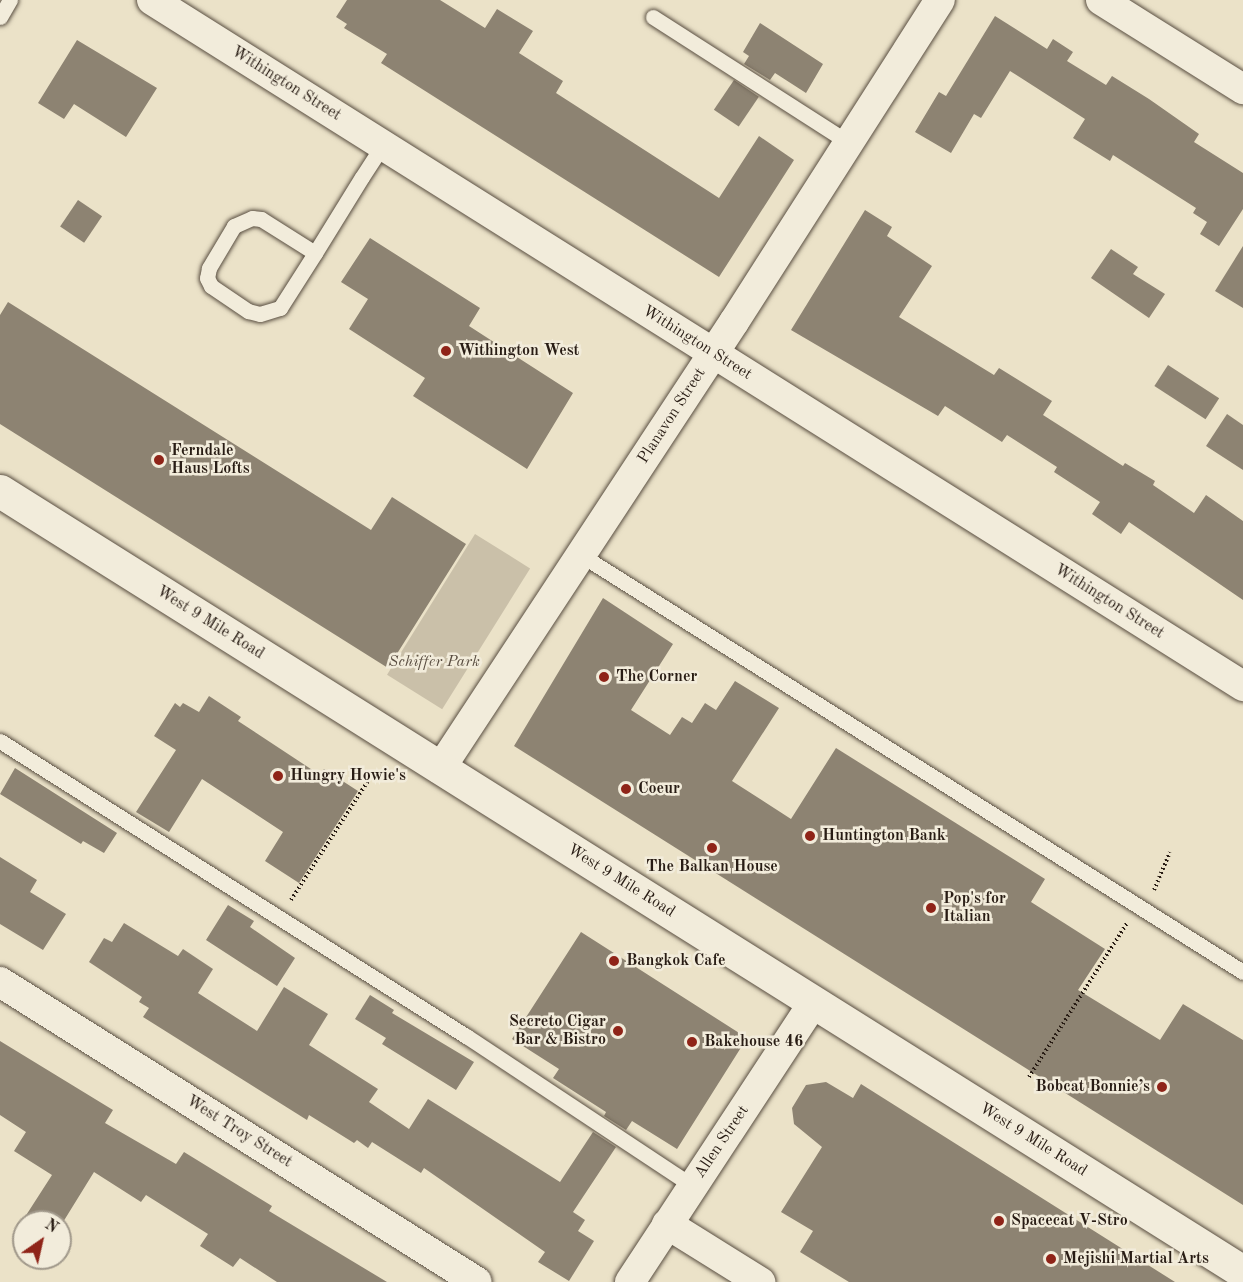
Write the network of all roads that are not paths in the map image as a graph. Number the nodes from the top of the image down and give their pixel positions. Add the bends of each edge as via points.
1 (10, 0) edge
2 (152, 0) edge
3 (940, 0) edge
4 (1101, 0) edge
5 (0, 17) edge
6 (653, 17) dead end
7 (1243, 89) edge
8 (848, 142) junction
9 (383, 145) junction
10 (315, 253) junction
11 (713, 354) junction
12 (0, 491) edge
13 (581, 555) junction
14 (1243, 686) edge
15 (0, 741) edge
16 (440, 769) junction
17 (1243, 972) edge
18 (0, 982) edge
19 (814, 1002) junction
20 (693, 1186) junction
21 (668, 1224) junction
22 (1243, 1272) edge
23 (477, 1282) edge
24 (630, 1282) edge
25 (760, 1282) edge

1 - 5 lane
2 - 9 street, Withington Street
3 - 8 street, Planavon Street
4 - 7 street
6 - 8 lane
8 - 11 street, Planavon Street
9 - 10 lane
9 - 11 street, Withington Street
10 - 10 lane via 280,308 272,312 248,311 211,286 207,278 208,268 234,226 252,218 261,219
11 - 13 street, Planavon Street
11 - 14 street, Withington Street
12 - 16 main road, West 9 Mile Road
13 - 16 street, Planavon Street
13 - 17 lane
15 - 20 lane via 466,1036
16 - 19 main road, West 9 Mile Road
18 - 23 street, West Troy Street
19 - 20 street, Allen Street
19 - 22 main road, West 9 Mile Road
20 - 21 street, Allen Street
21 - 24 street, Allen Street
21 - 25 street

